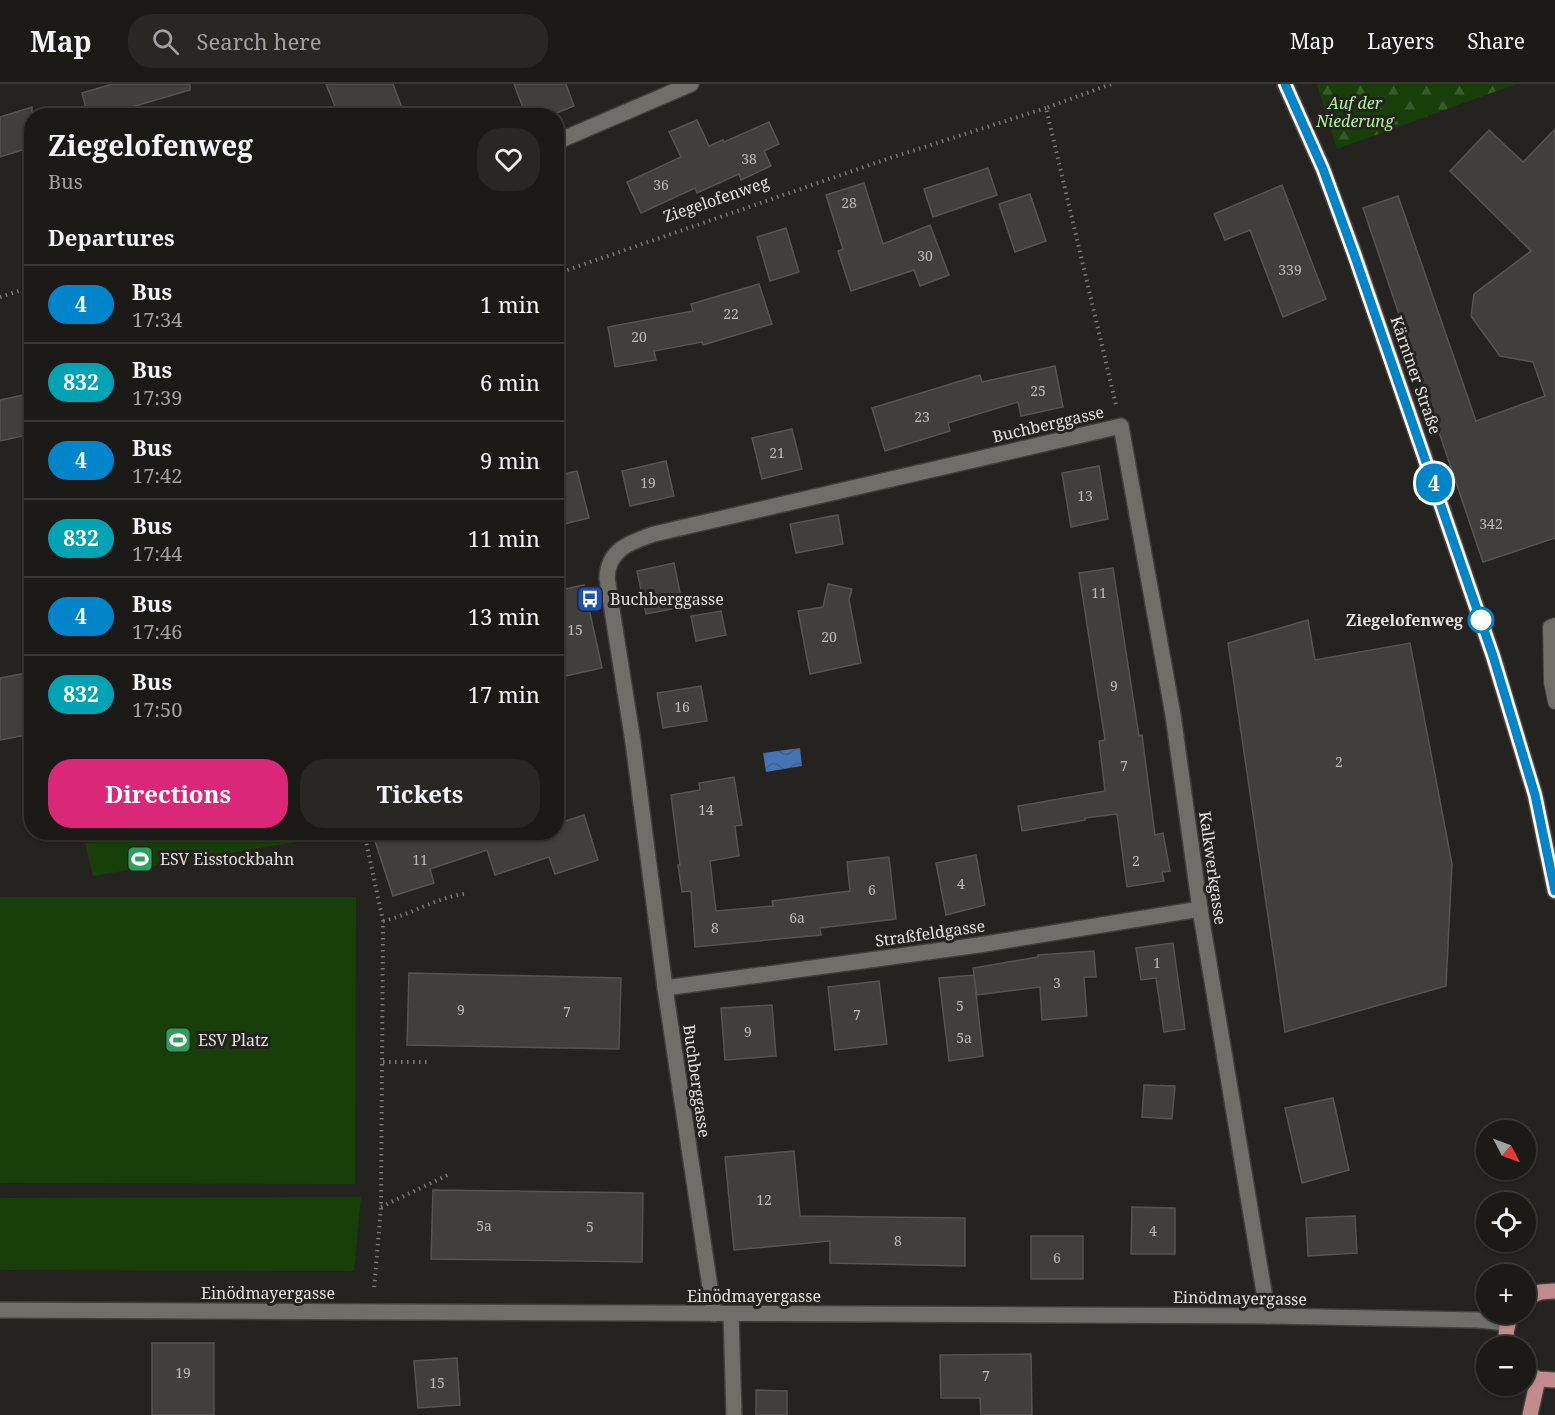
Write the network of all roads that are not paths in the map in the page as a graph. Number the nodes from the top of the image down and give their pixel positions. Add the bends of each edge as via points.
1 (691, 84) edge
2 (1285, 84) edge
3 (564, 138) edge
4 (1121, 426) joint
5 (1555, 625) edge
6 (1555, 702) edge
7 (1555, 891) edge
8 (1200, 909) junction
9 (665, 988) junction
10 (1555, 1291) edge
11 (1536, 1294) edge
12 (0, 1310) edge
13 (714, 1314) junction
14 (731, 1314) junction
15 (1268, 1316) junction
16 (1476, 1320) edge
17 (1536, 1376) edge
18 (1555, 1380) edge
19 (1531, 1396) edge
20 (734, 1415) edge
21 (1530, 1415) edge

1 - 3 street
2 - 7 main road, Kärntner Straße via 1323,169 1493,656 1535,795
4 - 8 street, Kalkwerkgasse via 1173,715
4 - 9 street, Buchberggasse via 654,534 618,549 609,562 607,578
5 - 6 lane via 1550,627
8 - 9 street, Straßfeldgasse via 979,945
8 - 15 street, Kalkwerkgasse
9 - 13 street, Buchberggasse
10 - 11 main road
12 - 13 street, Einödmayergasse
13 - 14 street, Einödmayergasse
14 - 15 street, Einödmayergasse
14 - 20 street
15 - 16 street, Einödmayergasse
17 - 18 main road
19 - 21 main road

